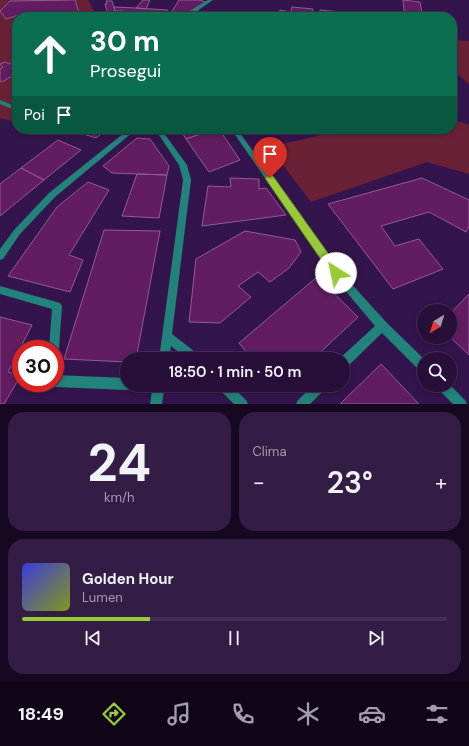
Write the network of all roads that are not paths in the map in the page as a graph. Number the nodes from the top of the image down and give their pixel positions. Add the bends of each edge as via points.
1 (211, 0) edge
2 (194, 12) edge
3 (0, 102) edge
4 (12, 107) edge
5 (127, 134) edge
6 (161, 134) edge
7 (238, 134) edge
8 (0, 256) edge
9 (0, 290) edge
10 (382, 326) junction
11 (167, 336) junction
12 (55, 340) edge
13 (165, 352) edge
14 (186, 352) edge
15 (350, 356) edge
16 (417, 360) edge
17 (64, 381) edge
18 (120, 384) edge
19 (158, 392) edge
20 (230, 392) edge
21 (314, 392) edge
22 (449, 392) edge
23 (156, 404) edge
24 (242, 404) edge
25 (302, 404) edge
26 (462, 404) edge

1 - 2 street
3 - 4 street
5 - 8 street via 52,195 17,232
6 - 11 street via 183,165 187,180
7 - 10 street via 336,273
9 - 12 street via 57,306
10 - 15 street
10 - 16 street
11 - 13 street
11 - 14 street
17 - 18 street
19 - 23 street
20 - 24 street
21 - 25 street
22 - 26 street

